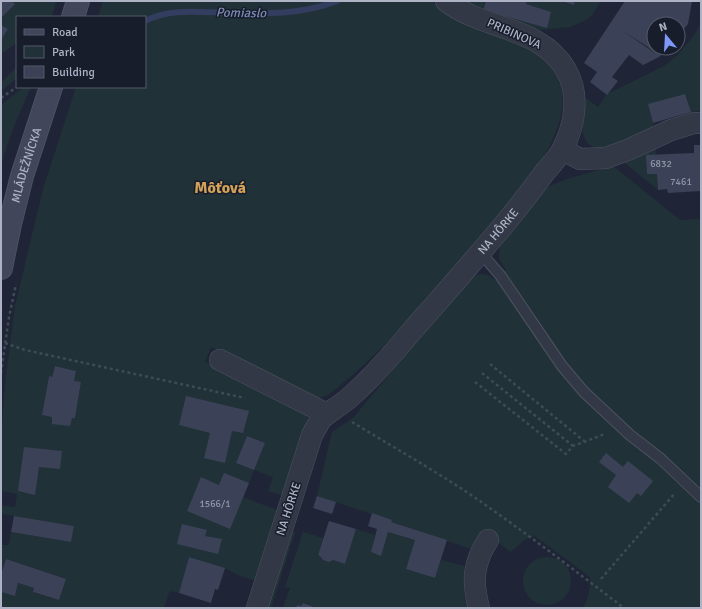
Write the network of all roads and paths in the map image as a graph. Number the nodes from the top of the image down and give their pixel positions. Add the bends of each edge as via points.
1 (78, 1) edge
2 (446, 1) edge
3 (73, 16) edge
4 (16, 88) edge
5 (51, 88) edge
6 (1, 98) edge
7 (701, 123) edge
8 (563, 150) junction
9 (480, 252) junction
10 (1, 268) edge
11 (5, 343) dead end
12 (220, 360) dead end
13 (490, 364) dead end
14 (482, 373) dead end
15 (475, 382) dead end
16 (252, 400) dead end
17 (324, 416) junction
18 (622, 428) junction
19 (585, 442) junction
20 (573, 446) junction
21 (685, 481) junction
22 (701, 497) edge
23 (488, 540) dead end
24 (601, 579) dead end
25 (257, 608) edge
26 (479, 608) edge
27 (624, 608) edge

1 - 3 street
2 - 8 street, PRIBINOVA via 469,15 541,43 559,59 572,86 574,103 574,120
4 - 6 path
5 - 10 street, MLÁDEŽNÍCKA via 22,176
7 - 8 street via 671,130 606,158 580,159
8 - 9 street, NA HÔRKE
9 - 17 street, NA HÔRKE via 381,366 349,398
9 - 18 lane via 500,275 562,366 584,392
11 - 16 path via 25,350
12 - 17 street
13 - 19 path
14 - 20 path
15 - 20 path via 566,454
17 - 25 street, NA HÔRKE via 312,435
17 - 27 path via 345,418 443,477 551,552
18 - 19 path
18 - 21 lane
19 - 20 path
21 - 22 lane
21 - 24 path
23 - 26 street via 477,562 475,575 475,592

